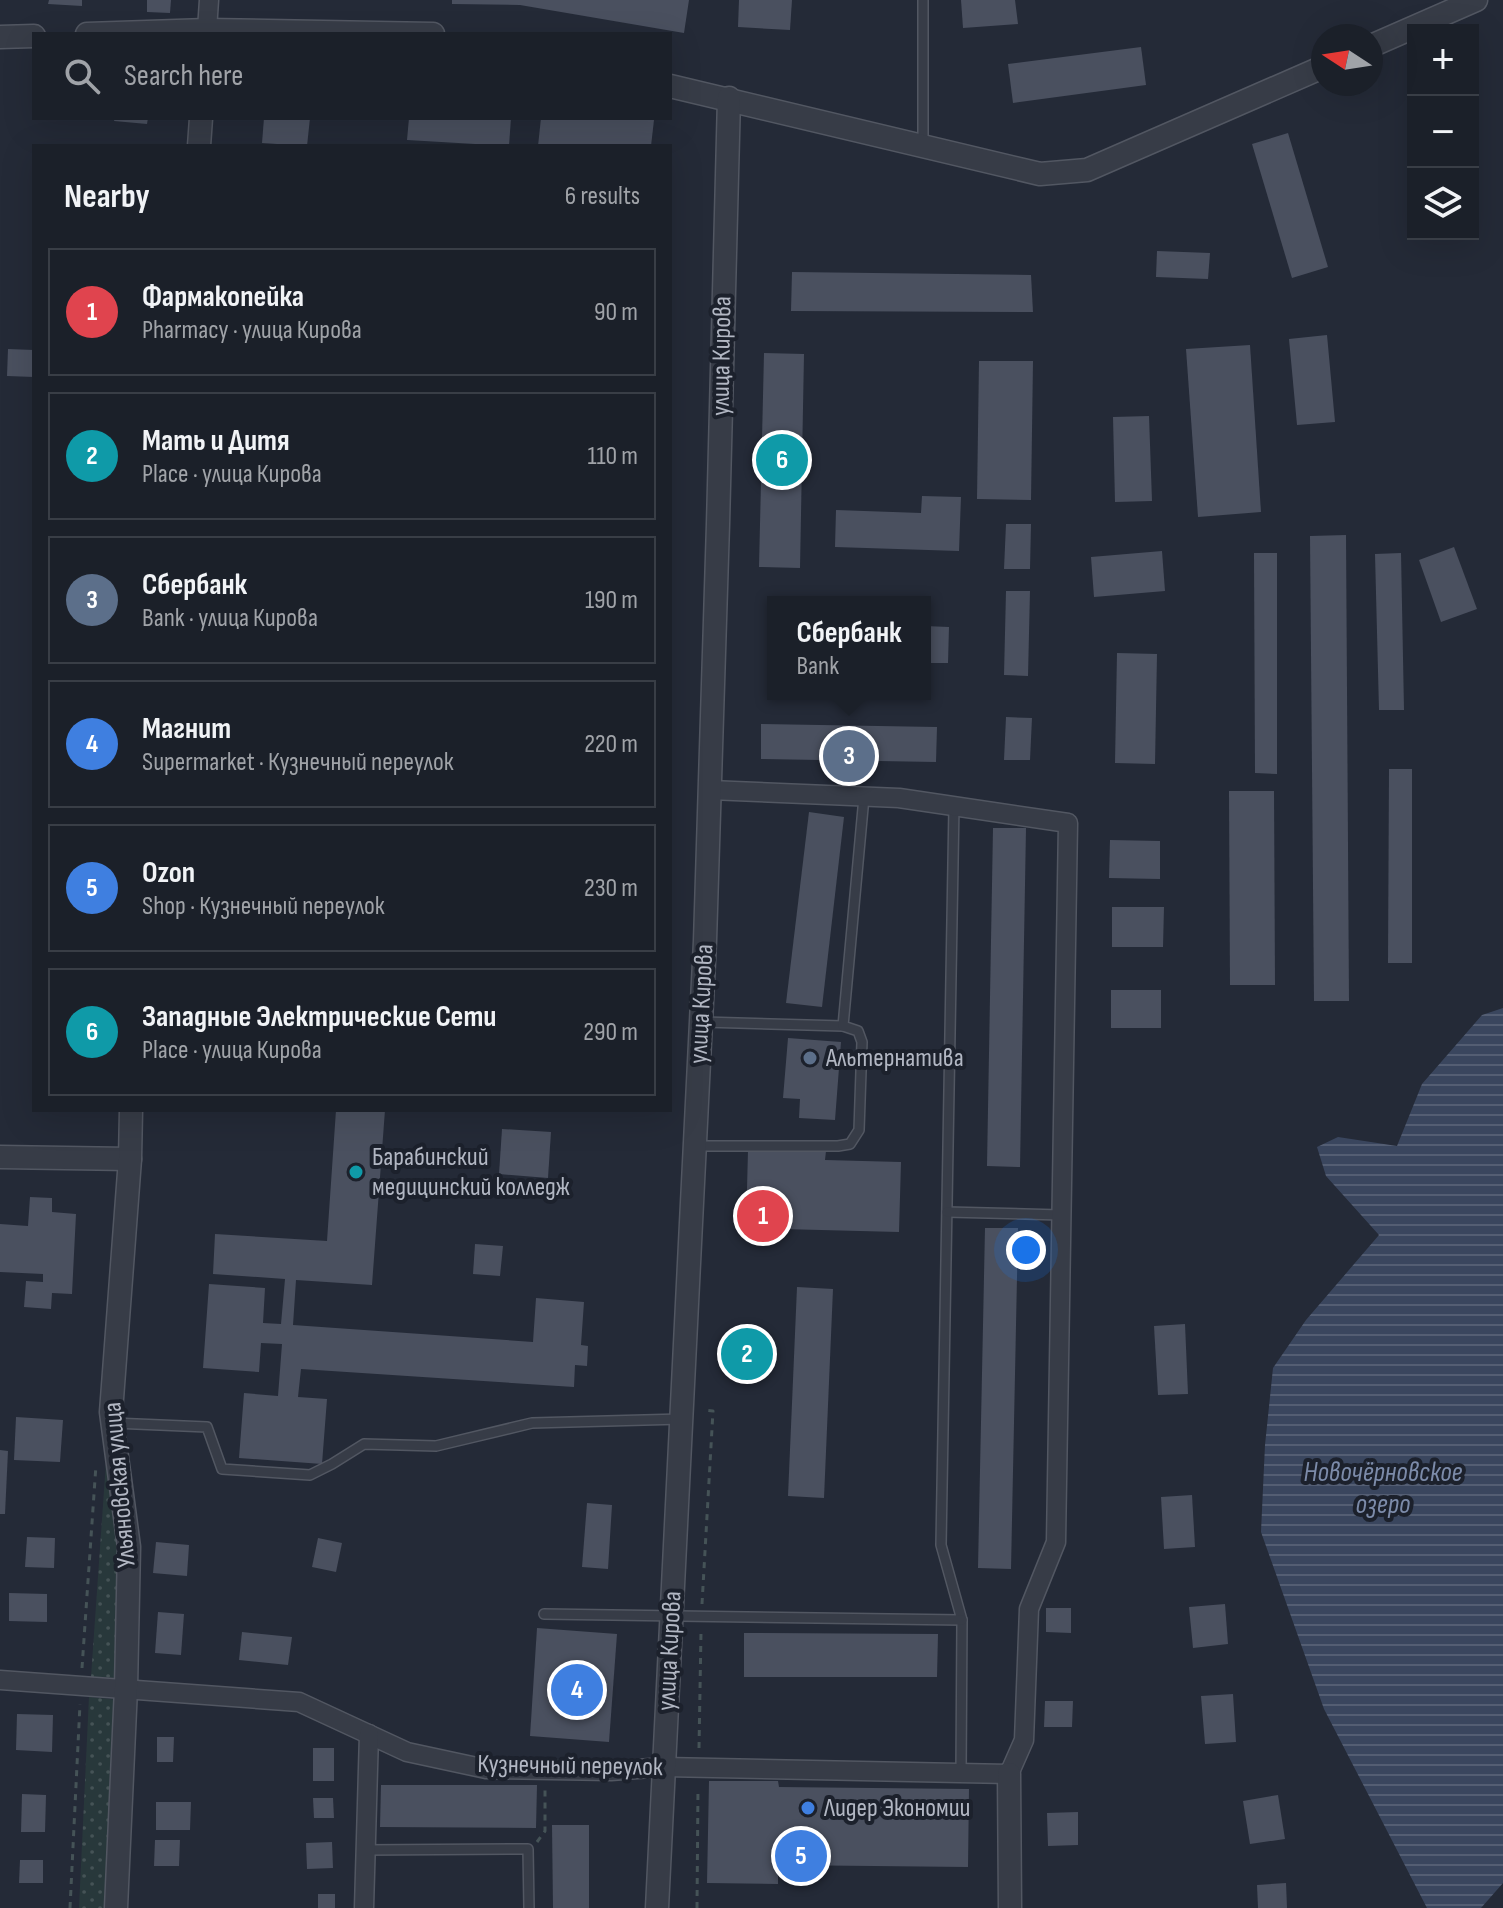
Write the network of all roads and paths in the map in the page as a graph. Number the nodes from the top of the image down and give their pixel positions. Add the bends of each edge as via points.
1 (209, 0) edge
2 (923, 0) edge
3 (1476, 0) edge
4 (207, 32) edge
5 (32, 36) edge
6 (0, 37) edge
7 (1383, 41) edge
8 (1311, 72) edge
9 (672, 86) edge
10 (729, 98) junction
11 (201, 120) edge
12 (199, 144) edge
13 (923, 145) junction
14 (710, 790) junction
15 (864, 797) junction
16 (954, 806) junction
17 (701, 1022) junction
18 (843, 1026) junction
19 (131, 1112) edge
20 (695, 1146) junction
21 (0, 1157) edge
22 (130, 1159) junction
23 (947, 1212) junction
24 (1061, 1215) junction
25 (682, 1419) junction
26 (113, 1423) junction
27 (96, 1465) dead end
28 (544, 1614) dead end
29 (672, 1615) junction
30 (962, 1620) junction
31 (0, 1680) edge
32 (81, 1685) junction
33 (126, 1688) junction
34 (369, 1734) junction
35 (664, 1767) junction
36 (545, 1770) junction
37 (961, 1773) junction
38 (1009, 1774) junction
39 (528, 1849) junction
40 (365, 1850) junction
41 (70, 1908) edge
42 (116, 1908) edge
43 (364, 1908) edge
44 (529, 1908) edge
45 (657, 1908) edge
46 (1010, 1908) edge

1 - 4 street
2 - 13 lane
3 - 7 street
5 - 6 street
8 - 13 street via 1087,170 1040,174
9 - 10 street
10 - 13 street
10 - 14 street, улица Кирова
11 - 12 street
14 - 15 street
14 - 17 street, улица Кирова
15 - 16 street
15 - 18 lane
16 - 23 lane
16 - 24 street via 1068,823
17 - 18 lane
17 - 20 street, улица Кирова
18 - 20 lane via 858,1031 862,1042 859,1130 850,1144
19 - 22 street, Ульяновская улица
20 - 25 street, улица Кирова
21 - 22 street
22 - 26 street, Ульяновская улица
23 - 24 lane
23 - 30 lane via 941,1545
24 - 38 street via 1056,1542 1029,1609 1024,1740
25 - 26 lane via 532,1423 436,1446 364,1444 310,1475 222,1469 207,1427
25 - 29 street, улица Кирова
26 - 33 street, Ульяновская улица via 129,1547
27 - 32 path
28 - 29 lane
29 - 30 lane
29 - 35 street, улица Кирова
30 - 37 lane
31 - 32 street, Кузнечный переулок
32 - 33 street, Кузнечный переулок
32 - 41 path
33 - 34 street, Кузнечный переулок via 299,1702
33 - 42 street, Ульяновская улица
34 - 36 street, Кузнечный переулок via 407,1752 486,1769
34 - 40 street
35 - 36 street, Кузнечный переулок
35 - 37 street, Кузнечный переулок
35 - 45 street, улица Кирова
36 - 39 path via 545,1831
37 - 38 street, Кузнечный переулок
38 - 46 street
39 - 40 lane
39 - 44 lane
40 - 43 street

